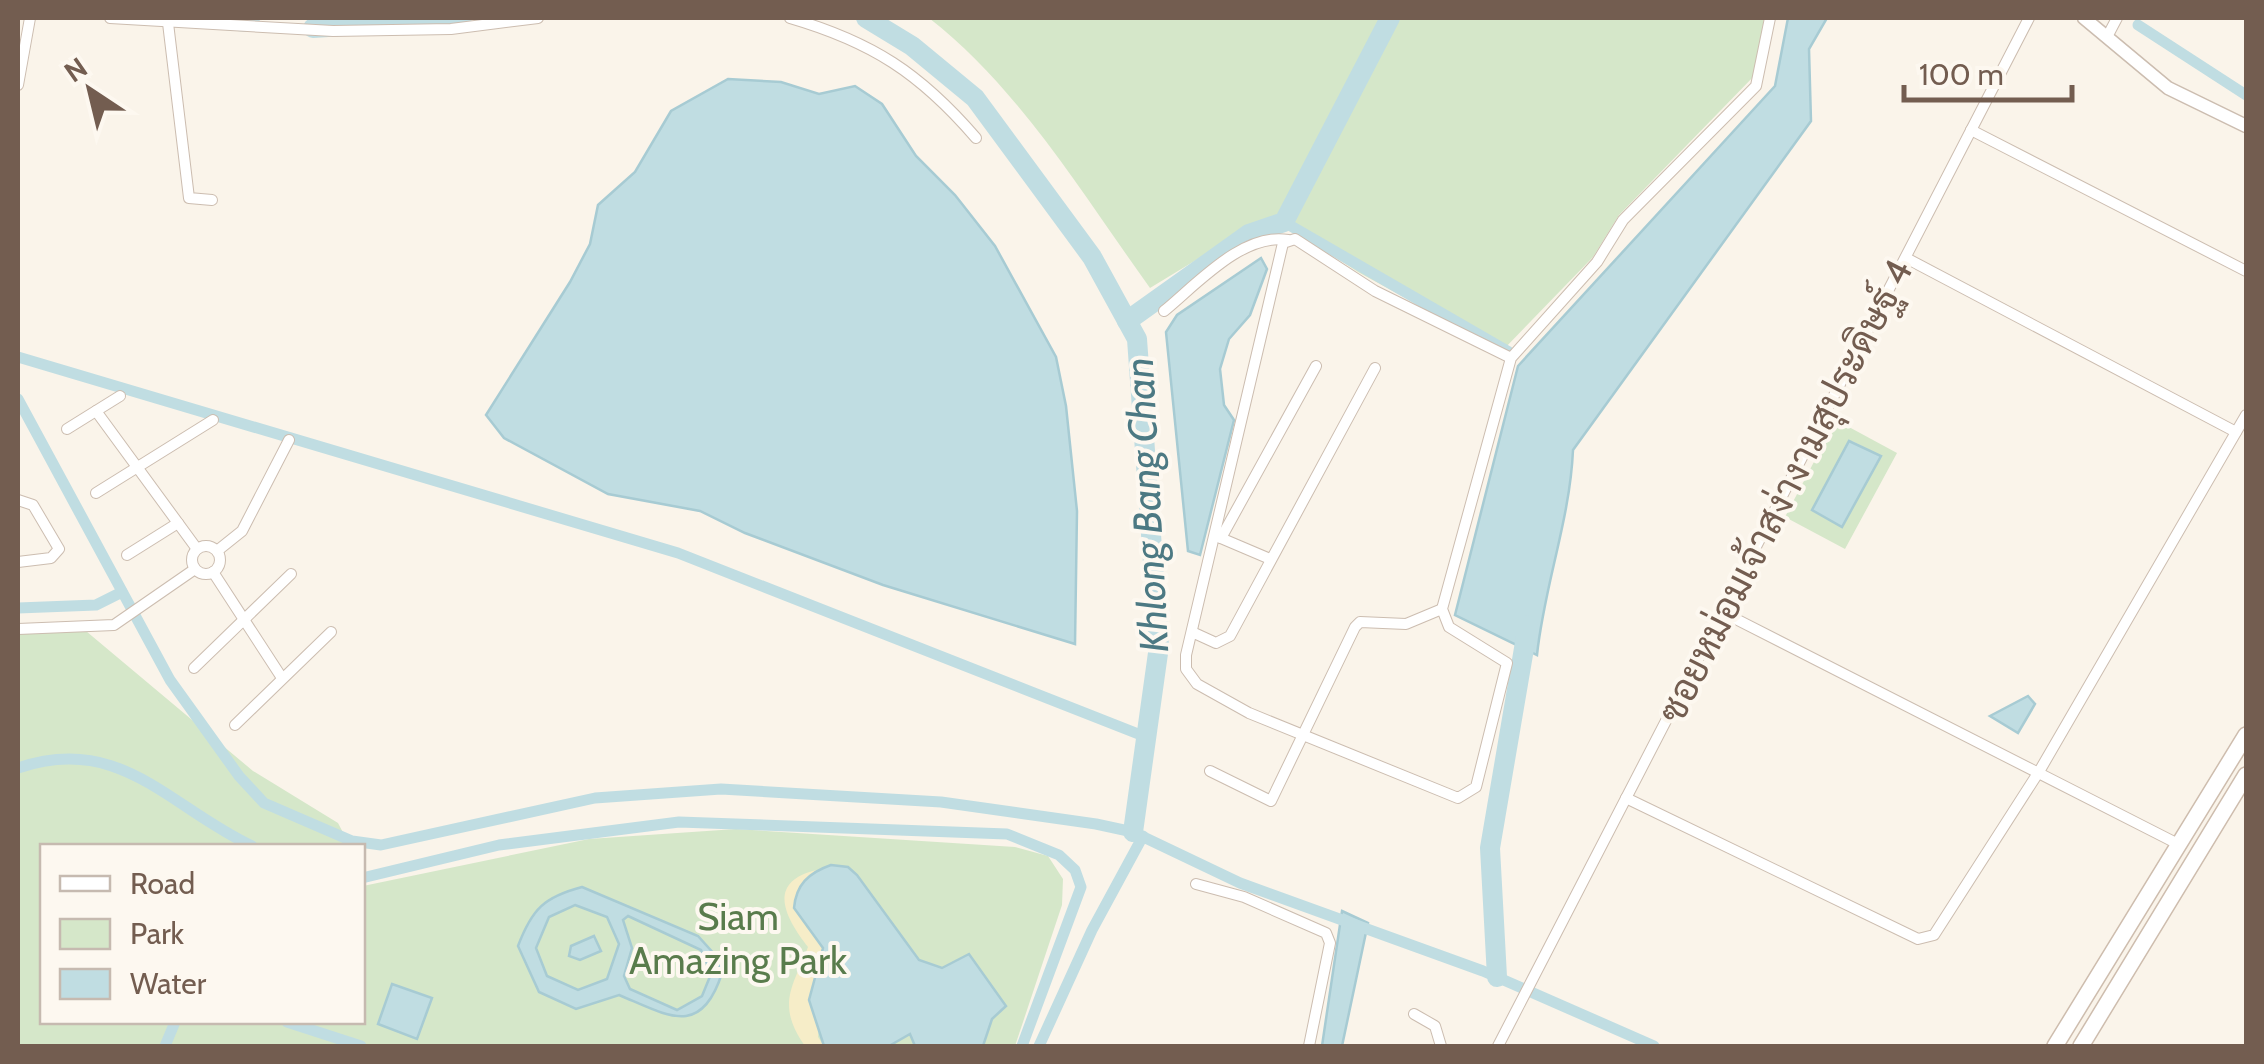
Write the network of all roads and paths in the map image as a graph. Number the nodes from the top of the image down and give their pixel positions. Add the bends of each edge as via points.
1 (30, 18) edge
2 (110, 18) edge
3 (538, 18) edge
4 (790, 18) edge
5 (1770, 18) edge
6 (2029, 18) edge
7 (2084, 18) edge
8 (2117, 18) edge
9 (168, 23) junction
10 (2106, 37) junction
11 (19, 63) edge
12 (18, 85) edge
13 (2246, 126) edge
14 (1971, 130) junction
15 (976, 138) dead end
16 (212, 200) dead end
17 (1288, 240) junction
18 (1906, 258) junction
19 (2246, 271) edge
20 (1164, 311) dead end
21 (1510, 358) junction
22 (1316, 366) dead end
23 (1375, 368) dead end
24 (120, 396) dead end
25 (96, 411) junction
26 (2246, 415) edge
27 (213, 420) dead end
28 (68, 429) dead end
29 (2236, 432) junction
30 (289, 440) dead end
31 (137, 468) junction
32 (96, 493) dead end
33 (18, 500) edge
34 (178, 523) junction
35 (1218, 536) junction
36 (197, 548) junction
37 (218, 551) junction
38 (127, 555) dead end
39 (1270, 559) junction
40 (18, 562) edge
41 (196, 569) junction
42 (213, 572) junction
43 (291, 574) dead end
44 (1442, 609) junction
45 (1722, 612) junction
46 (246, 617) junction
47 (18, 629) edge
48 (331, 632) dead end
49 (1192, 632) junction
50 (194, 668) dead end
51 (282, 678) junction
52 (235, 725) dead end
53 (1300, 734) junction
54 (2246, 735) edge
55 (2040, 770) junction
56 (1210, 771) dead end
57 (2246, 775) edge
58 (1626, 798) junction
59 (2180, 845) junction
60 (2198, 854) junction
61 (1196, 884) dead end
62 (1414, 1014) dead end
63 (1309, 1046) edge
64 (1441, 1046) edge
65 (1498, 1046) edge
66 (2055, 1046) edge
67 (2081, 1046) edge

1 - 11 street
2 - 9 street
3 - 9 street via 413,30
4 - 15 street via 904,66
5 - 21 street via 1756,86 1624,220 1597,262
6 - 14 street, ซอยหม่อมเจ้าสง่างามสุประดิษฐ์ 4
7 - 10 street
8 - 10 street
9 - 16 street via 189,198
10 - 13 street via 2178,94
11 - 12 street
14 - 18 street, ซอยหม่อมเจ้าสง่างามสุประดิษฐ์ 4
14 - 19 street
17 - 20 street via 1270,238 1248,247
17 - 21 street via 1375,292
17 - 35 street via 1275,273
18 - 29 street
18 - 45 street, ซอยหม่อมเจ้าสง่างามสุประดิษฐ์ 4
21 - 44 street
22 - 35 street
23 - 39 street
24 - 25 street
25 - 28 street
25 - 31 street
26 - 29 street
27 - 31 street
29 - 55 street
30 - 37 street via 242,531
31 - 32 street
31 - 34 street
33 - 40 street via 33,505 59,549 51,558
34 - 36 street
34 - 38 street
35 - 39 street
35 - 49 street
36 - 37 street
36 - 41 street
37 - 42 street
39 - 49 street via 1230,636 1216,643
41 - 42 street
41 - 47 street via 114,625
42 - 46 street
43 - 46 street
44 - 53 street via 1406,624 1360,622
44 - 53 street via 1449,628 1506,663 1476,787 1458,798
45 - 55 street
45 - 58 street, ซอยหม่อมเจ้าสง่างามสุประดิษฐ์ 4
46 - 50 street
46 - 51 street
48 - 51 street
49 - 53 street via 1186,669 1196,684
51 - 52 street
53 - 56 street via 1270,801
54 - 59 main road
55 - 58 street via 1941,928 1926,939
55 - 59 street
57 - 60 main road
58 - 65 street, ซอยหม่อมเจ้าสง่างามสุประดิษฐ์ 4
59 - 60 main road
59 - 66 main road
60 - 67 main road
61 - 63 street via 1326,933 1330,943
62 - 64 street via 1435,1026

